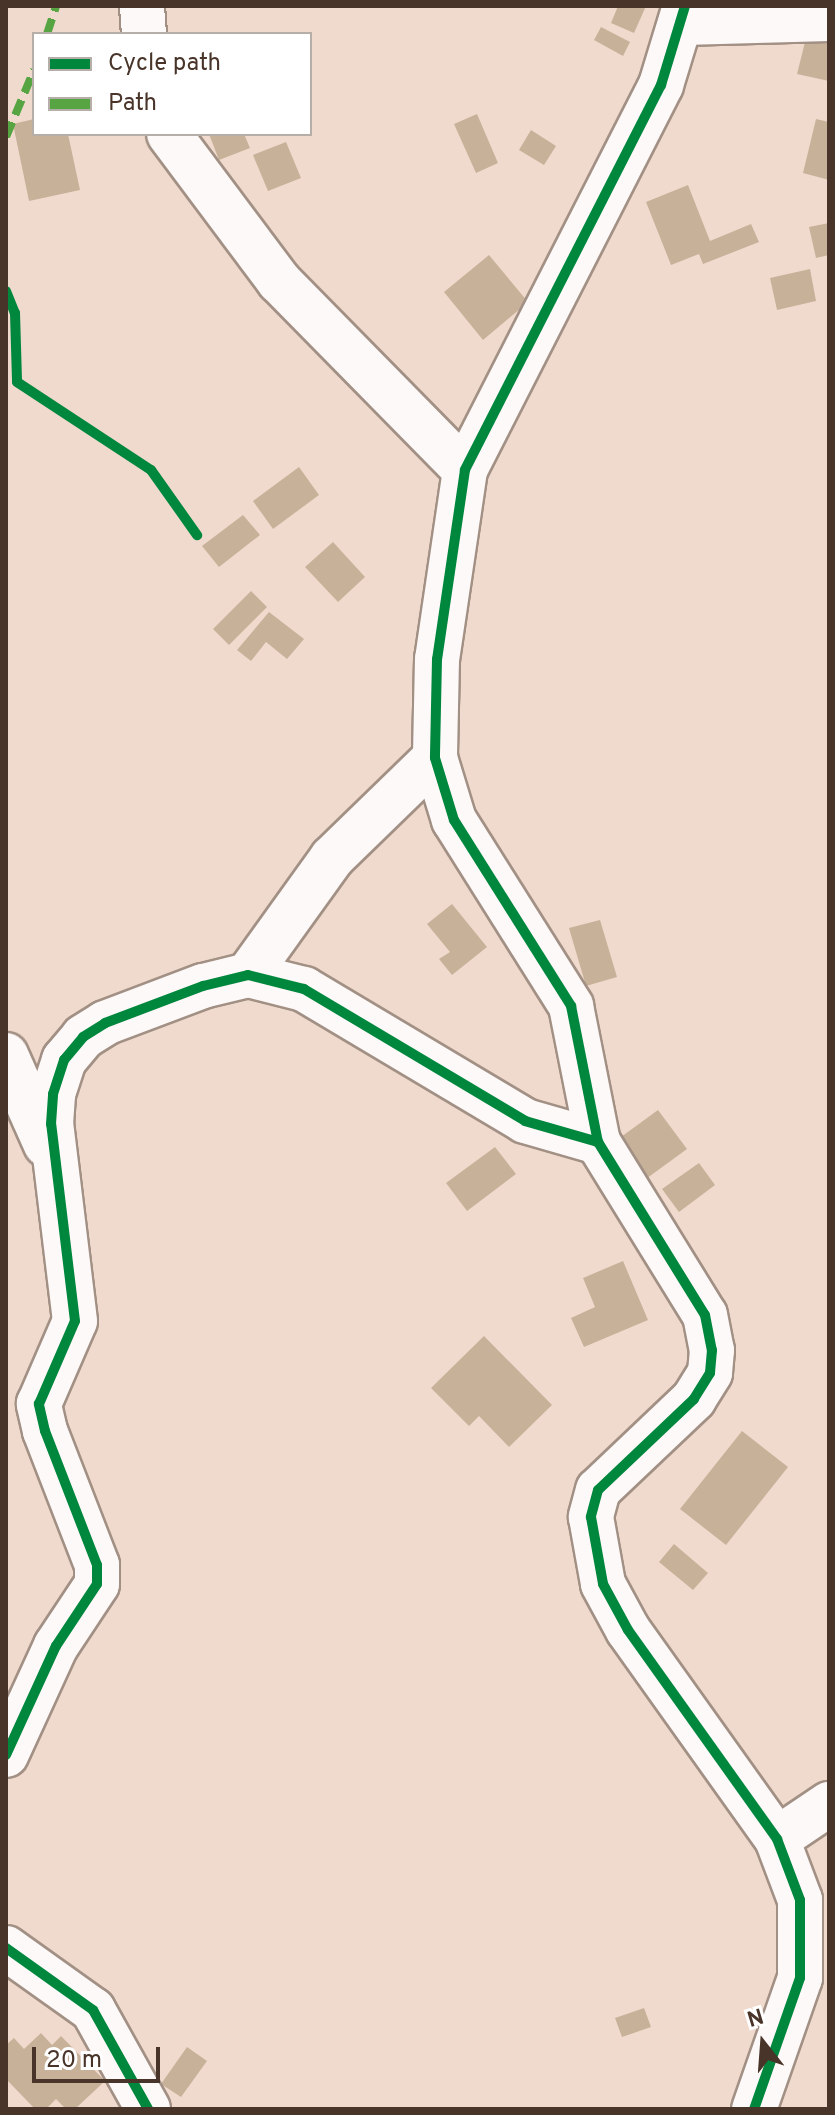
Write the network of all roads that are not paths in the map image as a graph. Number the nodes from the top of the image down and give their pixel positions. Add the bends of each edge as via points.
1 (142, 6) edge
2 (684, 15) edge
3 (829, 19) edge
4 (144, 32) edge
5 (170, 136) edge
6 (465, 470) junction
7 (435, 758) junction
8 (248, 975) junction
9 (6, 1055) edge
10 (598, 1142) junction
11 (53, 1162) junction
12 (6, 1755) edge
13 (829, 1804) edge
14 (777, 1839) junction
15 (6, 1948) edge
16 (148, 2109) edge
17 (754, 2109) edge

1 - 4 street
2 - 3 street
2 - 6 street via 661,85
5 - 6 street via 279,281
6 - 7 street via 437,659
7 - 8 street via 339,849
7 - 10 street via 454,820 571,1006
8 - 10 street via 304,989 525,1121
8 - 11 street via 203,986 105,1023 83,1037 64,1060 53,1094
9 - 11 street
10 - 14 street via 689,1282 705,1315 712,1350 710,1373 694,1399 598,1490 591,1517 594,1550 603,1584 628,1630
11 - 12 street via 69,1248 75,1321 39,1404 97,1565 97,1584 56,1646
13 - 14 street
14 - 17 street via 800,1900 804,1945 796,1992
15 - 16 street via 93,2010

